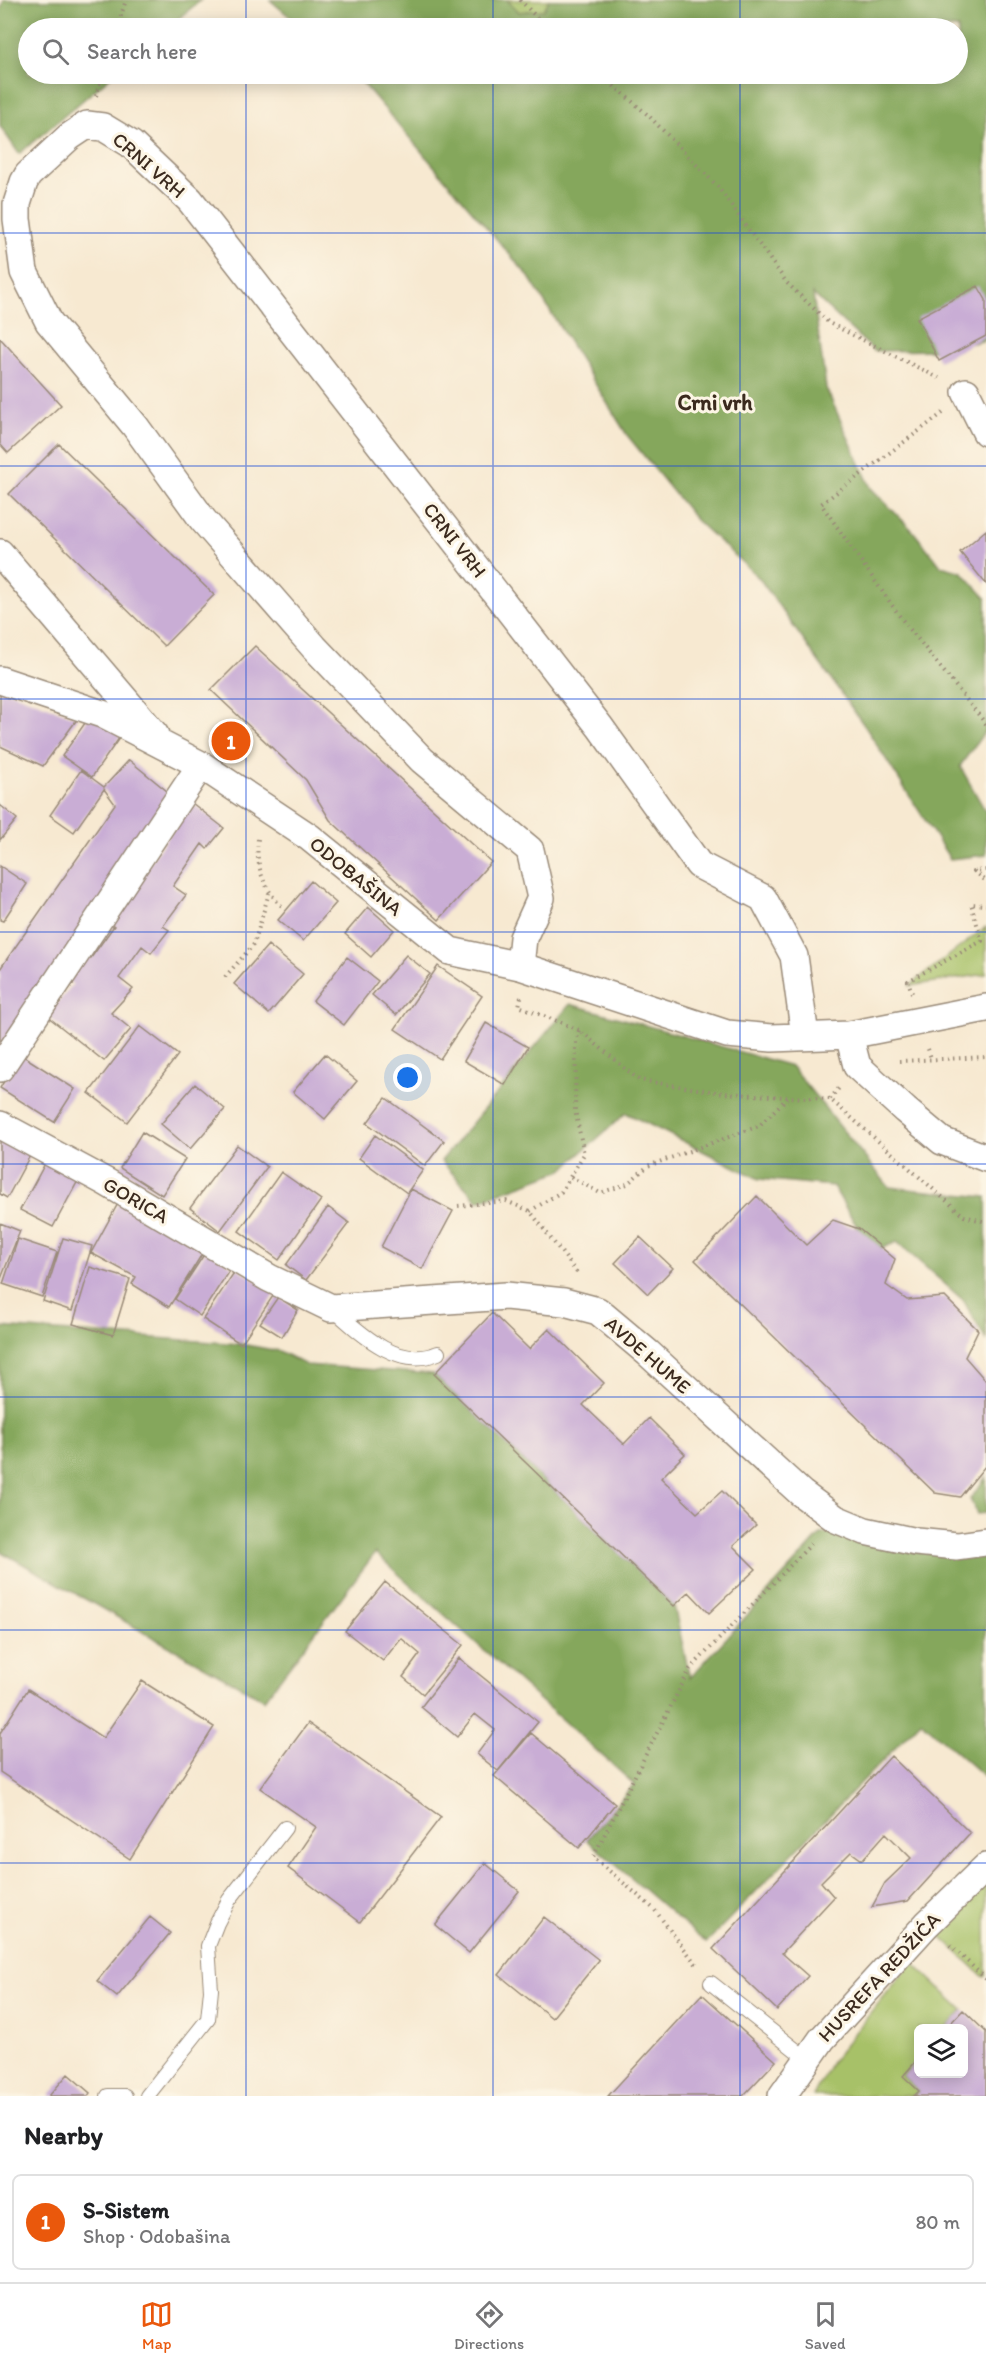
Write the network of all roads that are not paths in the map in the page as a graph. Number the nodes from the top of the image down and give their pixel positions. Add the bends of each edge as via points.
1 (966, 392) road end
2 (986, 432) edge
3 (0, 554) edge
4 (0, 680) edge
5 (164, 745) junction
6 (201, 765) junction
7 (520, 966) junction
8 (986, 1008) edge
9 (849, 1035) junction
10 (806, 1036) junction
11 (0, 1068) edge
12 (0, 1125) edge
13 (986, 1158) edge
14 (269, 1278) joint
15 (331, 1308) junction
16 (438, 1353) dead end
17 (986, 1542) edge
18 (285, 1828) dead end
19 (986, 1867) edge
20 (711, 1983) road end
21 (807, 2059) junction
22 (108, 2096) edge
23 (125, 2096) edge
24 (147, 2096) edge
25 (782, 2096) edge

1 - 2 street
3 - 5 street, ODOBAŠINA
4 - 5 street, ODOBAŠINA via 102,714
5 - 6 street, ODOBAŠINA
6 - 7 street, ODOBAŠINA via 309,837 450,951
6 - 11 street
7 - 10 street, ODOBAŠINA via 727,1034
7 - 10 street, CRNI VRH via 523,938 541,898 530,850 422,760 314,647 203,520 135,426 49,322 24,272 17,204 28,175 87,125 103,127 130,144 190,200 600,727 699,865 763,898 794,956
8 - 9 street, ODOBAŠINA
9 - 10 street, ODOBAŠINA
9 - 13 street via 857,1066 905,1110 942,1141
12 - 14 street, GORICA
14 - 15 street, AVDE HUME
15 - 16 lane via 391,1353 428,1357
15 - 17 street, AVDE HUME via 506,1296 564,1302 598,1311 836,1520 916,1542 957,1546
18 - 24 lane via 217,1923 208,1946 208,2019
19 - 21 street, HUSREFA REDŽIĆA via 927,1924
20 - 21 lane
21 - 25 street, HUSREFA REDŽIĆA
22 - 23 lane

